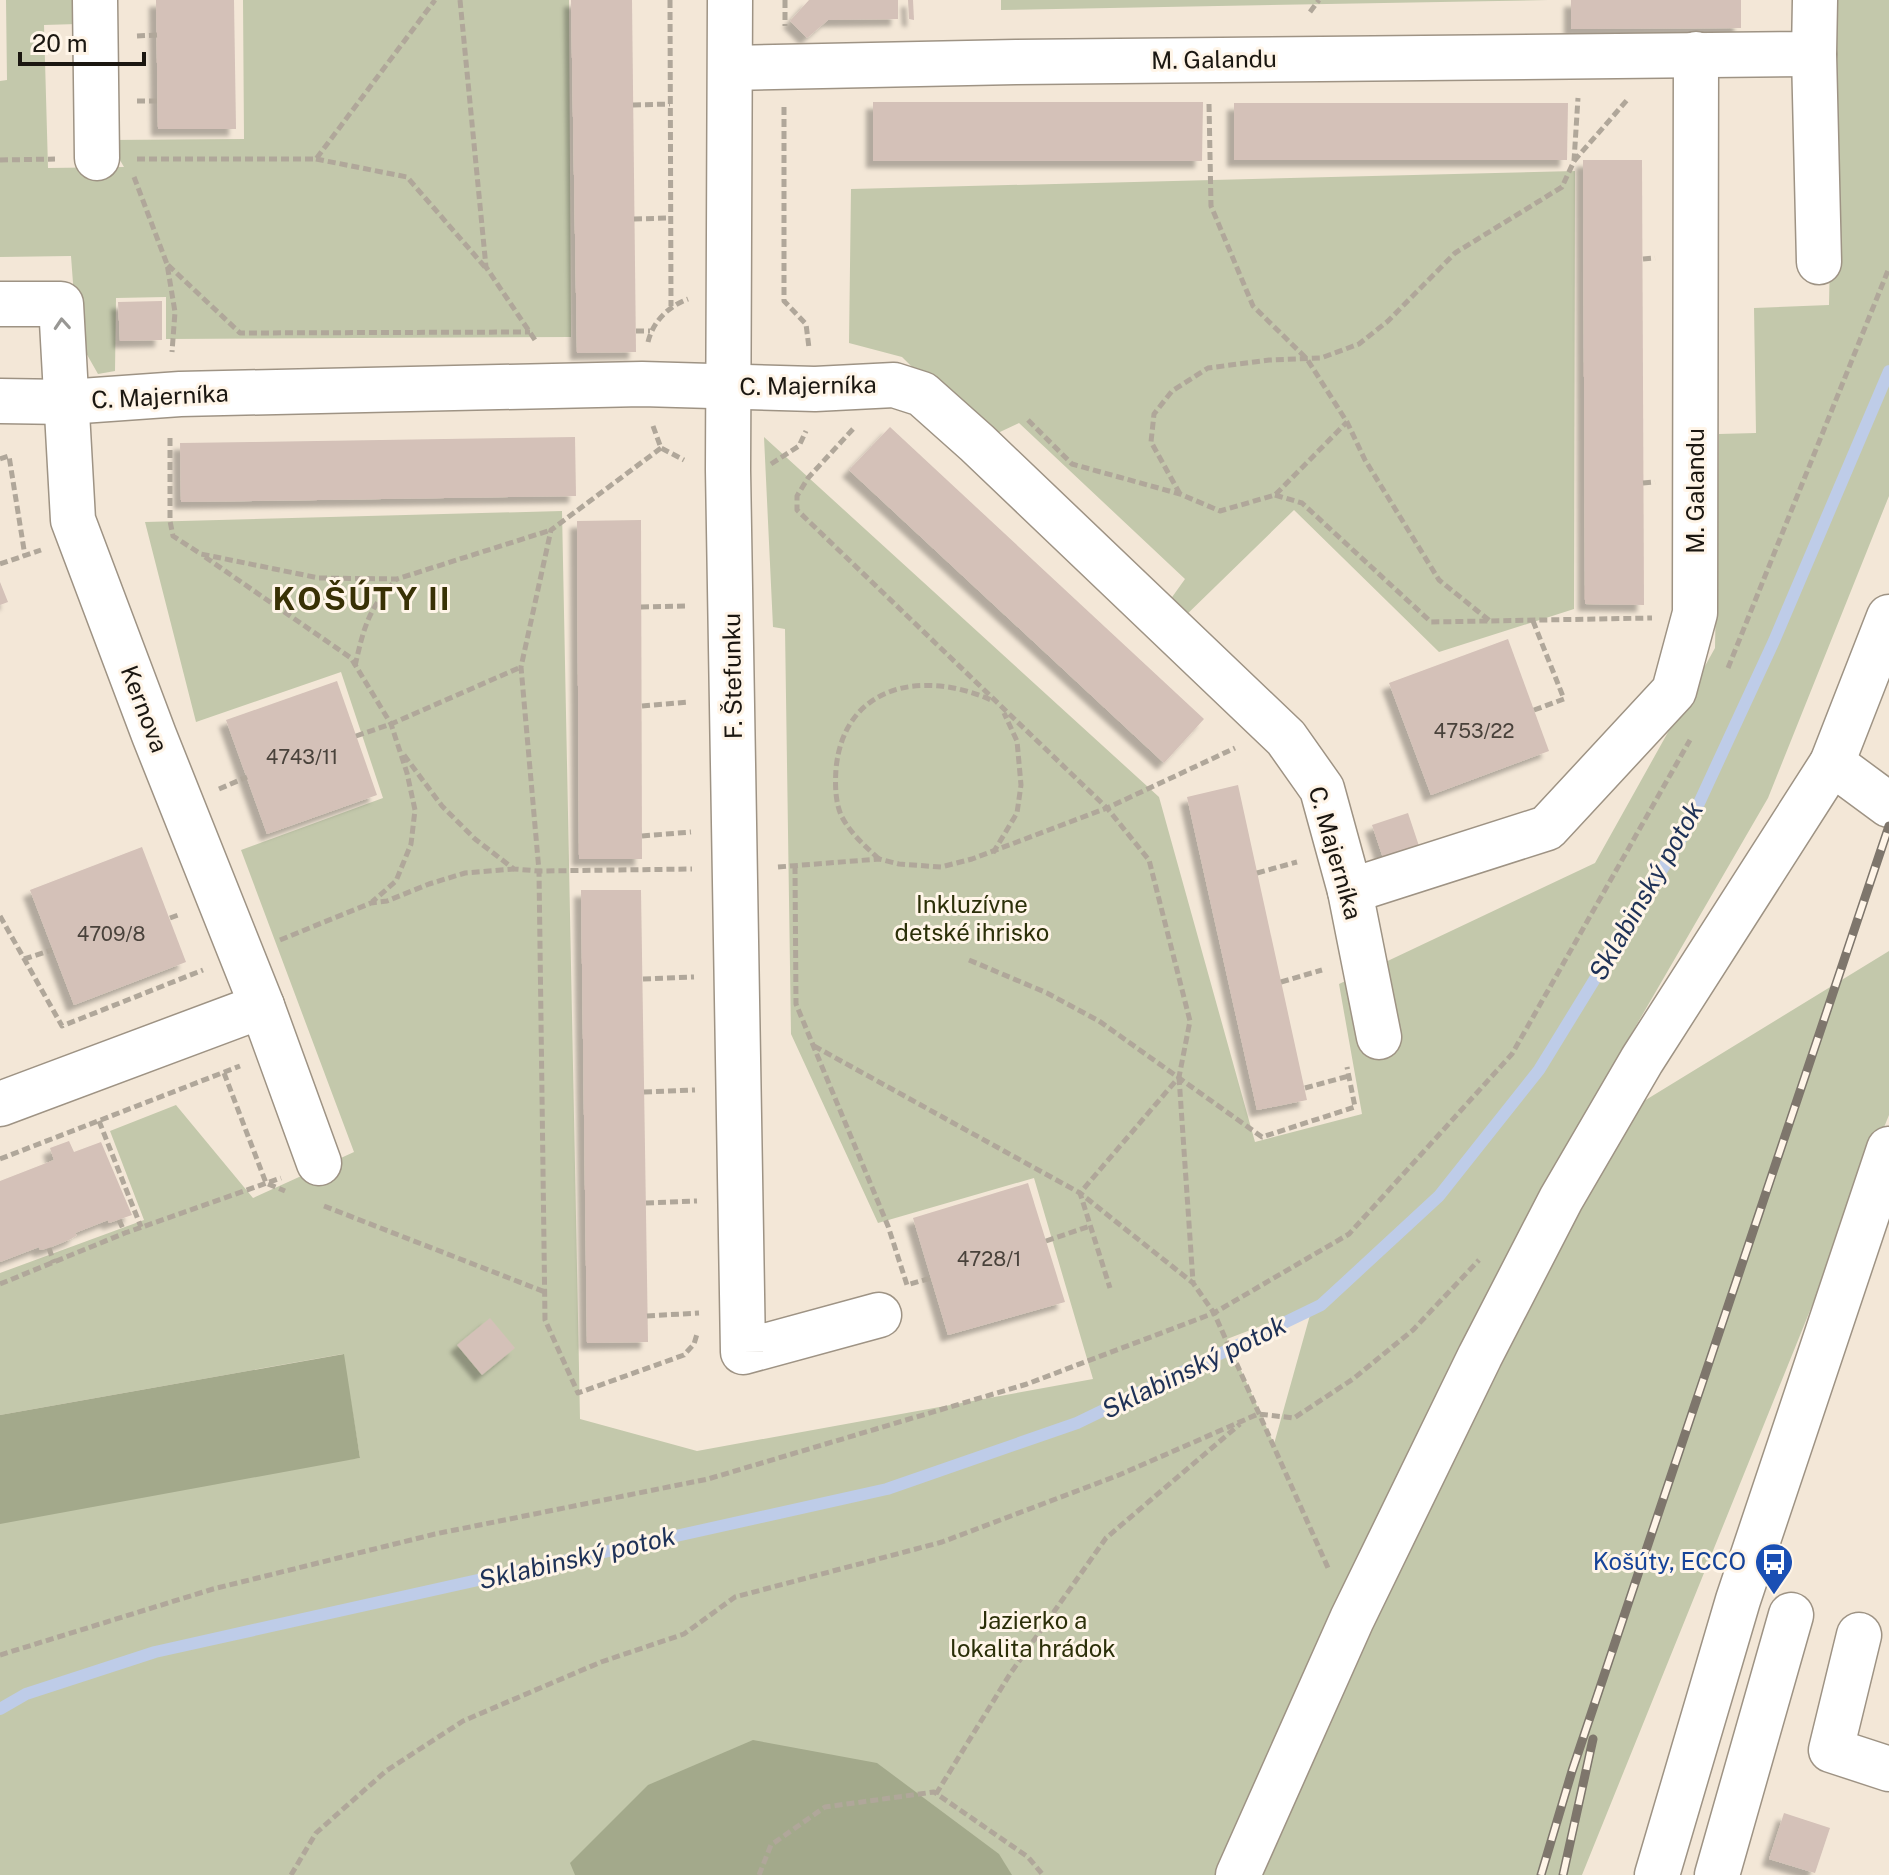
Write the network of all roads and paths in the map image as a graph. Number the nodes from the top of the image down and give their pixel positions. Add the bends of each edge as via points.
1 (95, 0) edge
2 (435, 0) edge
3 (460, 0) edge
4 (670, 0) edge
5 (730, 0) edge
6 (1319, 0) edge
7 (1815, 0) edge
8 (1310, 12) dead end
9 (1696, 54) junction
10 (1814, 54) junction
11 (731, 68) junction
12 (1635, 92) dead end
13 (1578, 94) dead end
14 (1209, 97) dead end
15 (132, 101) dead end
16 (158, 101) dead end
17 (670, 104) junction
18 (633, 105) dead end
19 (784, 106) dead end
20 (115, 159) joint
21 (316, 159) junction
22 (1574, 161) junction
23 (670, 218) junction
24 (634, 219) dead end
25 (1819, 262) dead end
26 (167, 264) dead end
27 (486, 267) junction
28 (1889, 268) edge
29 (0, 304) edge
30 (671, 306) dead end
31 (636, 331) dead end
32 (650, 331) dead end
33 (530, 332) junction
34 (538, 344) dead end
35 (1307, 359) junction
36 (728, 387) junction
37 (815, 389) junction
38 (0, 401) edge
39 (67, 402) junction
40 (862, 420) dead end
41 (1028, 420) dead end
42 (1347, 422) junction
43 (661, 448) dead end
44 (0, 459) edge
45 (728, 470) junction
46 (1180, 494) junction
47 (1275, 495) junction
48 (201, 554) dead end
49 (25, 556) dead end
50 (397, 579) dead end
51 (688, 591) dead end
52 (688, 606) junction
53 (641, 607) dead end
54 (1889, 617) edge
55 (1667, 618) dead end
56 (688, 620) dead end
57 (1533, 621) junction
58 (1491, 622) junction
59 (355, 666) junction
60 (521, 667) junction
61 (1725, 676) dead end
62 (689, 688) dead end
63 (690, 702) junction
64 (996, 702) junction
65 (642, 706) dead end
66 (1001, 708) junction
67 (1534, 710) dead end
68 (690, 717) dead end
69 (391, 724) junction
70 (1696, 731) dead end
71 (356, 736) dead end
72 (1241, 745) dead end
73 (401, 752) junction
74 (1832, 763) junction
75 (1889, 805) edge
76 (1107, 808) junction
77 (691, 818) dead end
78 (691, 832) junction
79 (642, 836) dead end
80 (692, 845) dead end
81 (992, 854) junction
82 (692, 857) dead end
83 (879, 859) junction
84 (1306, 860) dead end
85 (795, 866) junction
86 (692, 869) junction
87 (736, 869) junction
88 (539, 871) junction
89 (1257, 873) dead end
90 (692, 884) dead end
91 (1350, 891) junction
92 (371, 903) dead end
93 (52, 950) dead end
94 (24, 959) dead end
95 (969, 960) dead end
96 (694, 962) dead end
97 (1327, 968) dead end
98 (694, 977) junction
99 (643, 979) dead end
100 (1281, 982) dead end
101 (694, 991) dead end
102 (262, 1006) junction
103 (814, 1046) junction
104 (1362, 1049) joint
105 (279, 1052) junction
106 (224, 1073) junction
107 (696, 1076) dead end
108 (1349, 1076) junction
109 (1179, 1077) junction
110 (1305, 1088) dead end
111 (644, 1092) dead end
112 (0, 1104) edge
113 (99, 1121) junction
114 (1889, 1149) edge
115 (0, 1159) edge
116 (266, 1183) junction
117 (308, 1186) junction
118 (1080, 1193) junction
119 (646, 1203) dead end
120 (698, 1215) dead end
121 (119, 1220) dead end
122 (1090, 1226) junction
123 (141, 1227) junction
124 (125, 1233) junction
125 (1046, 1241) dead end
126 (49, 1248) dead end
127 (1485, 1254) dead end
128 (54, 1263) junction
129 (931, 1278) dead end
130 (1193, 1283) junction
131 (0, 1284) edge
132 (1110, 1288) dead end
133 (545, 1292) junction
134 (699, 1299) dead end
135 (699, 1313) junction
136 (1214, 1313) junction
137 (879, 1315) dead end
138 (647, 1316) dead end
139 (1258, 1414) junction
140 (1245, 1420) junction
141 (1738, 1600) junction
142 (1791, 1615) junction
143 (1352, 1619) junction
144 (1874, 1638) edge
145 (0, 1655) edge
146 (1889, 1769) edge
147 (936, 1794) junction
148 (291, 1875) edge
149 (759, 1875) edge
150 (1043, 1875) edge
151 (1238, 1875) edge
152 (1657, 1875) edge
153 (1717, 1875) edge

1 - 20 street
2 - 21 path
3 - 27 path
4 - 17 path
5 - 11 street, F. Štefunku
6 - 8 path
7 - 10 street
9 - 10 street, M. Galandu
9 - 11 street, M. Galandu
9 - 91 street, M. Galandu via 1695,613 1674,691 1547,828
10 - 25 street
11 - 36 street, F. Štefunku
12 - 22 path
13 - 22 path
14 - 35 path via 1211,206 1253,306
15 - 16 path
17 - 18 path
17 - 23 path
19 - 37 path via 784,301 806,324
20 - 21 path
21 - 27 path via 407,177
22 - 35 path via 1562,187 1455,253 1359,344
23 - 24 path
23 - 30 path
26 - 33 path via 240,333
27 - 33 path
28 - 61 path
39 -> 29 street, Kernova via 61,304
31 - 32 path
33 - 34 path
35 - 42 path
35 - 46 path via 1208,368 1172,391 1154,414 1151,442
36 - 37 street, C. Majerníka
36 - 39 street, C. Majerníka via 642,384 180,394
36 - 45 street, F. Štefunku
37 - 45 path via 815,413 799,446 760,470
37 - 91 street, C. Majerníka via 894,385 922,394 1000,464 1286,738 1322,789
38 - 39 street, C. Majerníka
39 - 102 street, Kernova via 73,520
40 - 64 path via 808,478 797,496 797,510
41 - 46 path via 1072,464
42 - 47 path
42 - 58 path via 1439,580
43 - 60 path via 551,530
44 - 49 path via 9,456
45 - 87 street, F. Štefunku
46 - 47 path via 1220,511
47 - 58 path via 1302,503 1431,622
48 - 59 path via 351,658
50 - 59 path via 377,599
51 - 52 path
52 - 53 path
52 - 56 path
54 - 74 street
55 - 57 path
57 - 58 path
57 - 67 path via 1564,699
59 - 69 path
60 - 69 path
60 - 88 path
62 - 63 path
63 - 65 path
63 - 68 path
64 - 66 path
64 - 83 path via 970,690 916,684 885,692 858,714 837,757 836,795 841,816
66 - 76 path
66 - 81 path via 1017,741 1021,785 1017,813
69 - 71 path
69 - 73 path
70 - 136 path via 1512,1054 1349,1234
72 - 76 path
73 - 88 path via 475,839 514,869
73 - 92 path via 415,810 411,844 396,881
74 - 75 street
74 - 143 street via 1642,1060 1561,1199
76 - 81 path
76 - 109 path via 1149,860 1190,1021
77 - 78 path
78 - 79 path
78 - 80 path
81 - 83 path via 941,867
82 - 86 path
83 - 85 path
84 - 89 path
85 - 87 path
85 - 103 path via 796,1004
86 - 88 path
86 - 90 path
87 - 137 street, F. Štefunku via 743,1352
88 - 133 path
91 - 104 street, C. Majerníka
93 - 94 path
95 - 109 path via 1099,1021
96 - 98 path
97 - 100 path
98 - 99 path
98 - 101 path
102 - 105 street, Kernova
102 - 112 street
103 - 118 path
103 - 129 path via 907,1285
104 - 108 path
105 - 106 path
105 - 117 street, Kernova
106 - 113 path
106 - 116 path
107 - 111 path via 696,1090
108 - 109 path via 1355,1107 1262,1137
108 - 110 path
109 - 118 path
109 - 130 path
113 - 115 path
113 - 123 path
114 - 141 street
116 - 117 path
116 - 117 path
116 - 123 path
117 - 133 path
118 - 122 path
118 - 130 path
119 - 120 path via 697,1201
121 - 124 path
122 - 125 path
122 - 132 path
123 - 124 path
124 - 128 path
126 - 128 path
127 - 139 path via 1413,1330 1353,1379 1294,1418
128 - 131 path
130 - 136 path
133 - 135 path via 545,1320 578,1393 684,1355 694,1344
134 - 135 path
135 - 138 path
136 - 139 path
136 - 145 path via 1027,1384 708,1479 435,1534 242,1582
139 - 140 path
139 - 143 path
140 - 147 path via 1106,1538 1010,1674
140 - 148 path via 942,1542 735,1597 684,1634 601,1662 463,1721 386,1771 316,1833
141 - 142 street
141 - 152 street
142 - 144 street
142 - 153 street
143 - 151 street
144 - 146 street via 1831,1750
147 - 149 path via 825,1807 771,1845
147 - 150 path via 1028,1857

